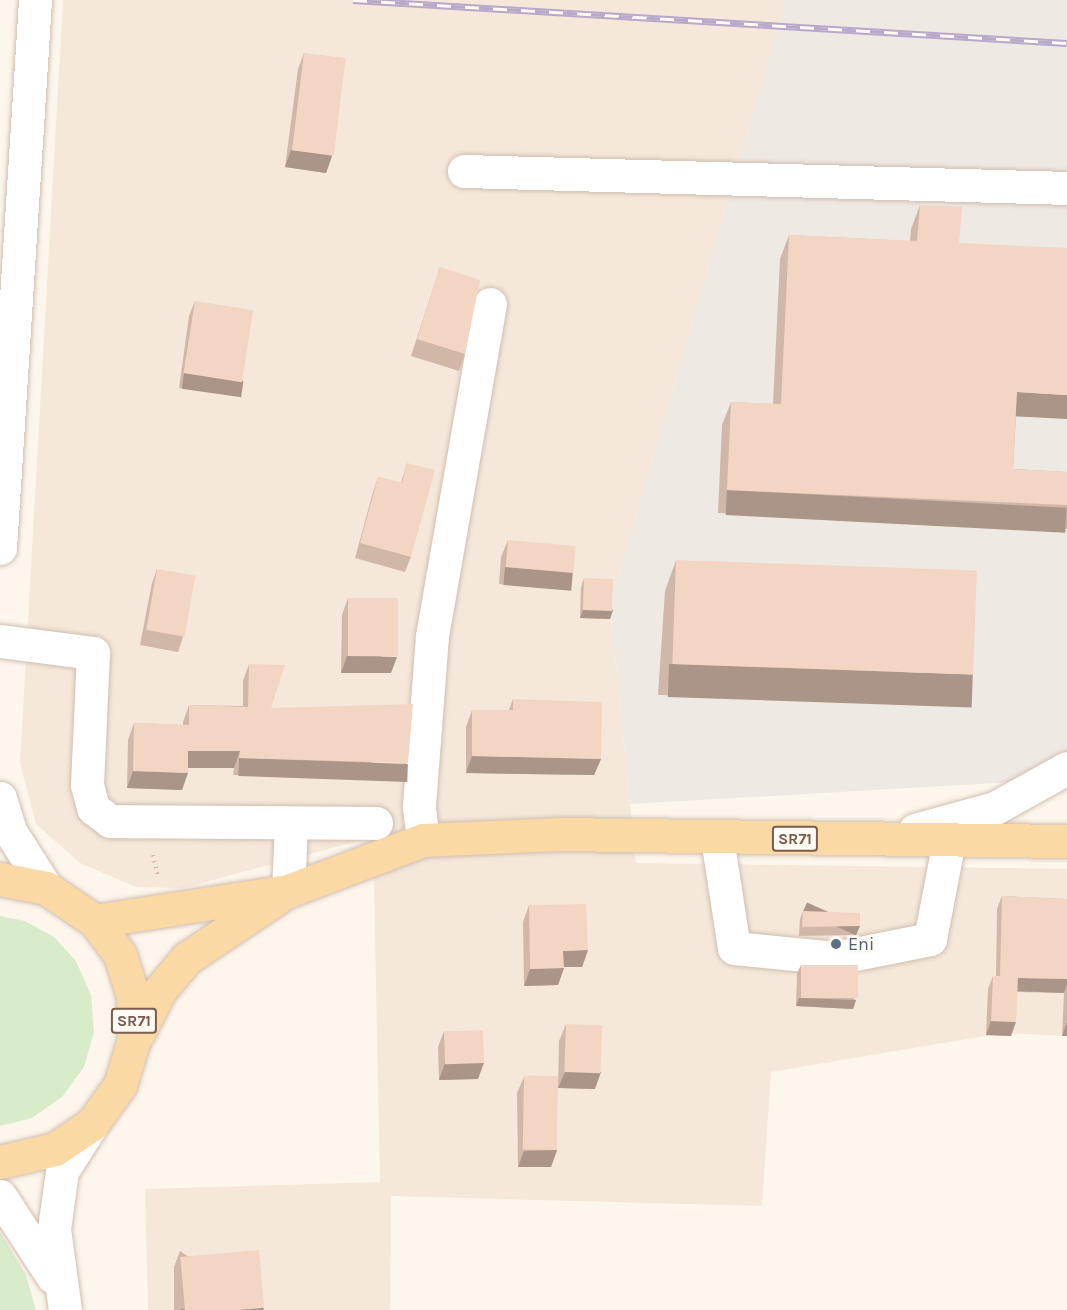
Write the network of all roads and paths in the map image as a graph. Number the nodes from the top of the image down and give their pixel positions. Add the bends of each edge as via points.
1 (35, 1) edge
2 (464, 171) dead end
3 (1067, 188) edge
4 (490, 304) dead end
5 (0, 548) edge
6 (0, 641) edge
7 (1067, 768) edge
8 (0, 798) edge
9 (376, 823) dead end
10 (291, 824) junction
11 (717, 838) junction
12 (423, 840) junction
13 (873, 840) junction
14 (949, 840) junction
15 (1067, 841) edge
16 (152, 842) dead end
17 (0, 879) edge
18 (159, 881) dead end
19 (46, 888) junction
20 (288, 891) junction
21 (95, 921) junction
22 (134, 1039) junction
23 (92, 1124) junction
24 (0, 1162) edge
25 (0, 1196) edge
26 (62, 1298) edge

1 - 5 street
2 - 3 street
4 - 12 street via 432,636 419,804
6 - 10 street via 93,653 87,785 93,808 110,821
7 - 13 street via 995,808
8 - 19 street via 10,831
9 - 10 street
10 - 20 street
11 - 12 main road, SR71 via 558,834
11 - 13 main road, SR71
11 - 14 street via 734,948 835,958 930,939
12 - 20 main road, SR71
13 - 14 main road, SR71
14 - 15 main road, SR71
16 - 18 path
17 - 19 main road, SR71
19 - 21 main road, SR71
20 - 21 main road, SR71
20 - 22 main road, SR71 via 187,958 160,990
21 - 22 main road, SR71 via 120,956 127,976 133,996
22 - 23 main road, SR71 via 120,1085
23 - 24 main road, SR71 via 55,1149
23 - 26 street via 63,1171 54,1230
25 - 26 street

